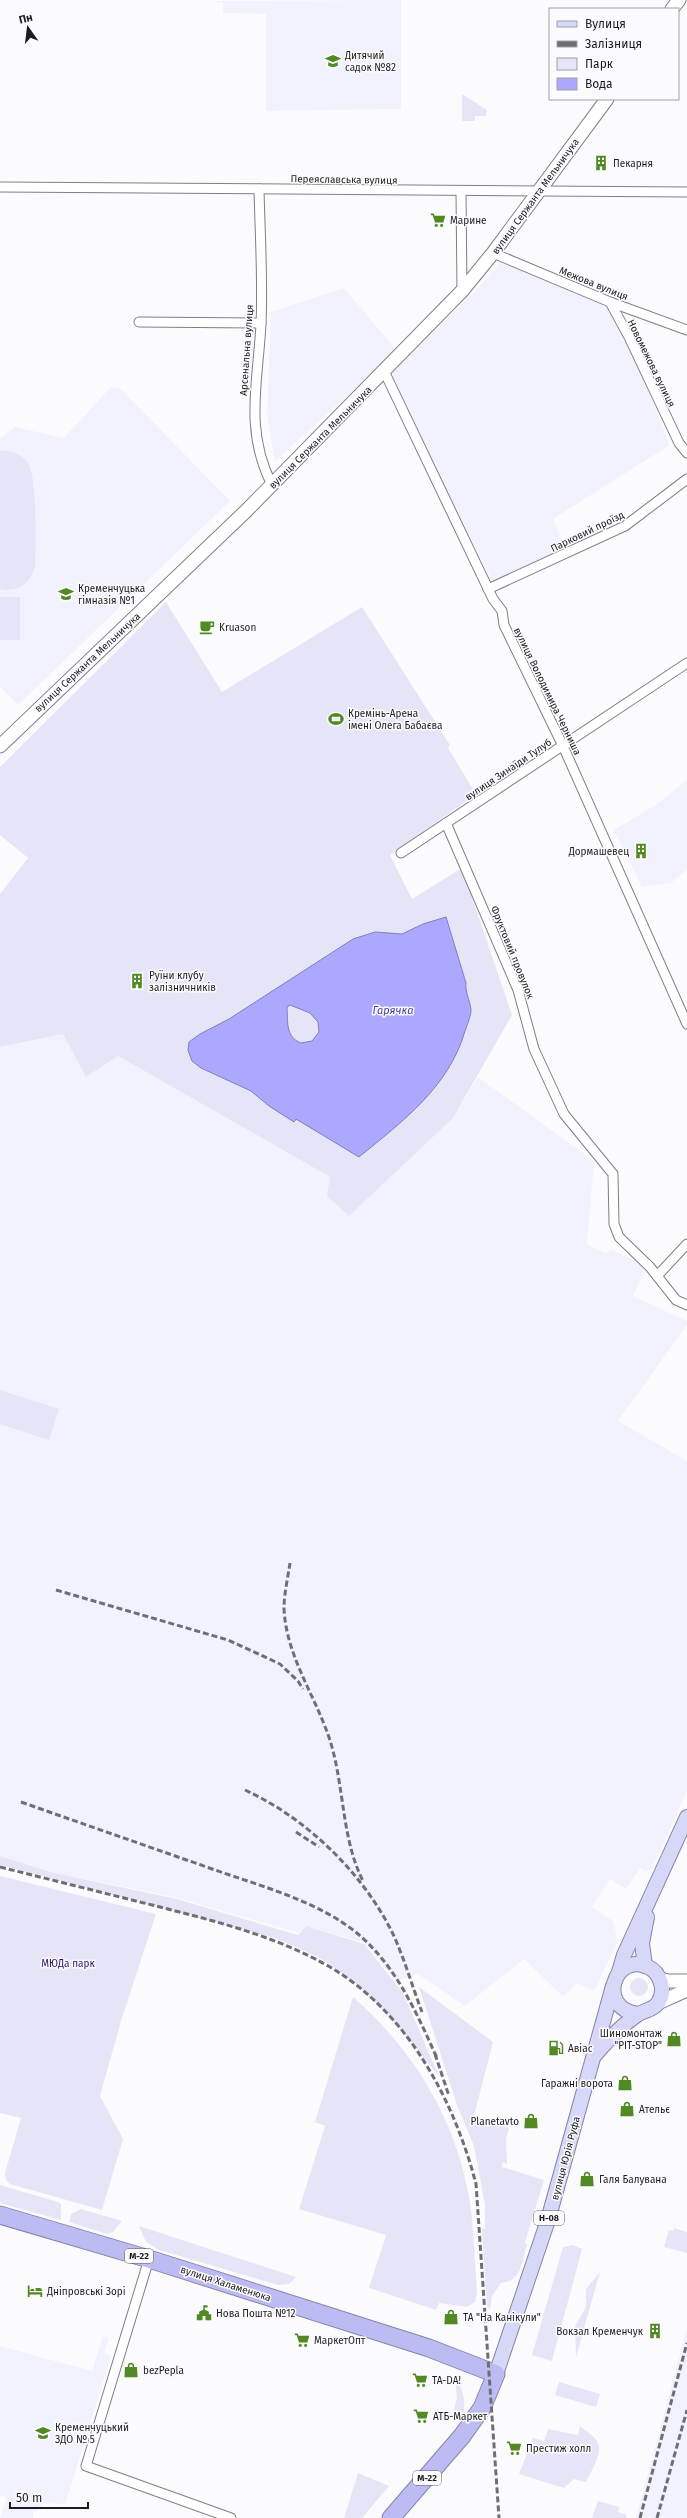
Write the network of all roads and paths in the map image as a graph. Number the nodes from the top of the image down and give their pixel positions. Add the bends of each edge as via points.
1 (679, 0) edge
2 (673, 8) edge
3 (606, 100) edge
4 (0, 187) edge
5 (259, 189) junction
6 (539, 190) junction
7 (460, 191) junction
8 (687, 192) edge
9 (493, 253) junction
10 (462, 292) junction
11 (610, 302) junction
12 (139, 322) dead end
13 (261, 323) junction
14 (687, 330) edge
15 (384, 371) junction
16 (687, 453) edge
17 (687, 479) edge
18 (272, 485) junction
19 (488, 589) junction
20 (687, 663) edge
21 (0, 746) edge
22 (563, 746) junction
23 (446, 823) junction
24 (401, 853) dead end
25 (686, 1017) edge
26 (687, 1244) edge
27 (657, 1276) junction
28 (687, 1306) edge
29 (687, 1817) edge
30 (654, 1886) junction
31 (645, 1966) junction
32 (619, 1972) junction
33 (660, 1979) junction
34 (687, 1981) edge
35 (613, 1986) junction
36 (687, 1990) edge
37 (658, 2003) junction
38 (638, 2014) junction
39 (592, 2058) junction
40 (0, 2215) edge
41 (149, 2259) junction
42 (496, 2374) junction
43 (231, 2518) edge
44 (391, 2518) edge

1 - 2 street
3 - 6 street, вулиця Сержанта Мельничука
4 - 5 street, Переяславська вулиця
5 - 7 street, Переяславська вулиця
5 - 13 street, Арсенальна вулиця
6 - 7 street, Переяславська вулиця
6 - 8 street, Переяславська вулиця
6 - 9 street, вулиця Сержанта Мельничука
7 - 10 street
9 - 10 street, вулиця Сержанта Мельничука
9 - 11 street, Межова вулиця
10 - 15 street, вулиця Сержанта Мельничука
11 - 14 street, Межова вулиця
11 - 16 street, Новомежова вулиця via 630,337 679,443
12 - 13 street
13 - 18 street, Арсенальна вулиця via 253,406 255,439 262,466
15 - 18 street, вулиця Сержанта Мельничука
15 - 19 street, вулиця Володимира Черниша
17 - 19 street, Парковий проїзд via 625,526
18 - 21 street, вулиця Сержанта Мельничука
19 - 22 street, вулиця Володимира Черниша via 502,611 504,625
20 - 22 street, вулиця Зинаїди Тулуб
22 - 23 street, вулиця Зинаїди Тулуб
22 - 25 street, вулиця Володимира Черниша
23 - 24 street, вулиця Зинаїди Тулуб
23 - 27 street, Фруктовий провулок via 518,990 534,1048 564,1114 613,1174 614,1224 619,1237
26 - 27 street
27 - 28 street, Фруктовий провулок via 676,1300
29 - 30 main road, Н-08
30 - 31 main road, Н-08 via 642,1943
30 - 32 main road, Н-08
31 - 32 main road via 631,1965
31 - 33 main road via 657,1973
32 - 35 main road, Н-08
33 - 34 street
33 - 37 main road via 662,1991
35 - 38 main road via 614,1994 622,2008
35 - 39 main road, вулиця Юрія Руфа / Н-08
36 - 37 street
37 - 38 main road, Н-08 via 649,2011
38 - 39 main road, Н-08
39 - 42 main road, вулиця Юрія Руфа / Н-08 via 548,2220
40 - 41 highway, вулиця Халаменюка / М-22
41 - 42 highway, вулиця Халаменюка / М-22 via 430,2348
41 - 43 street via 86,2466
42 - 44 highway, М-22 via 482,2408 462,2436

